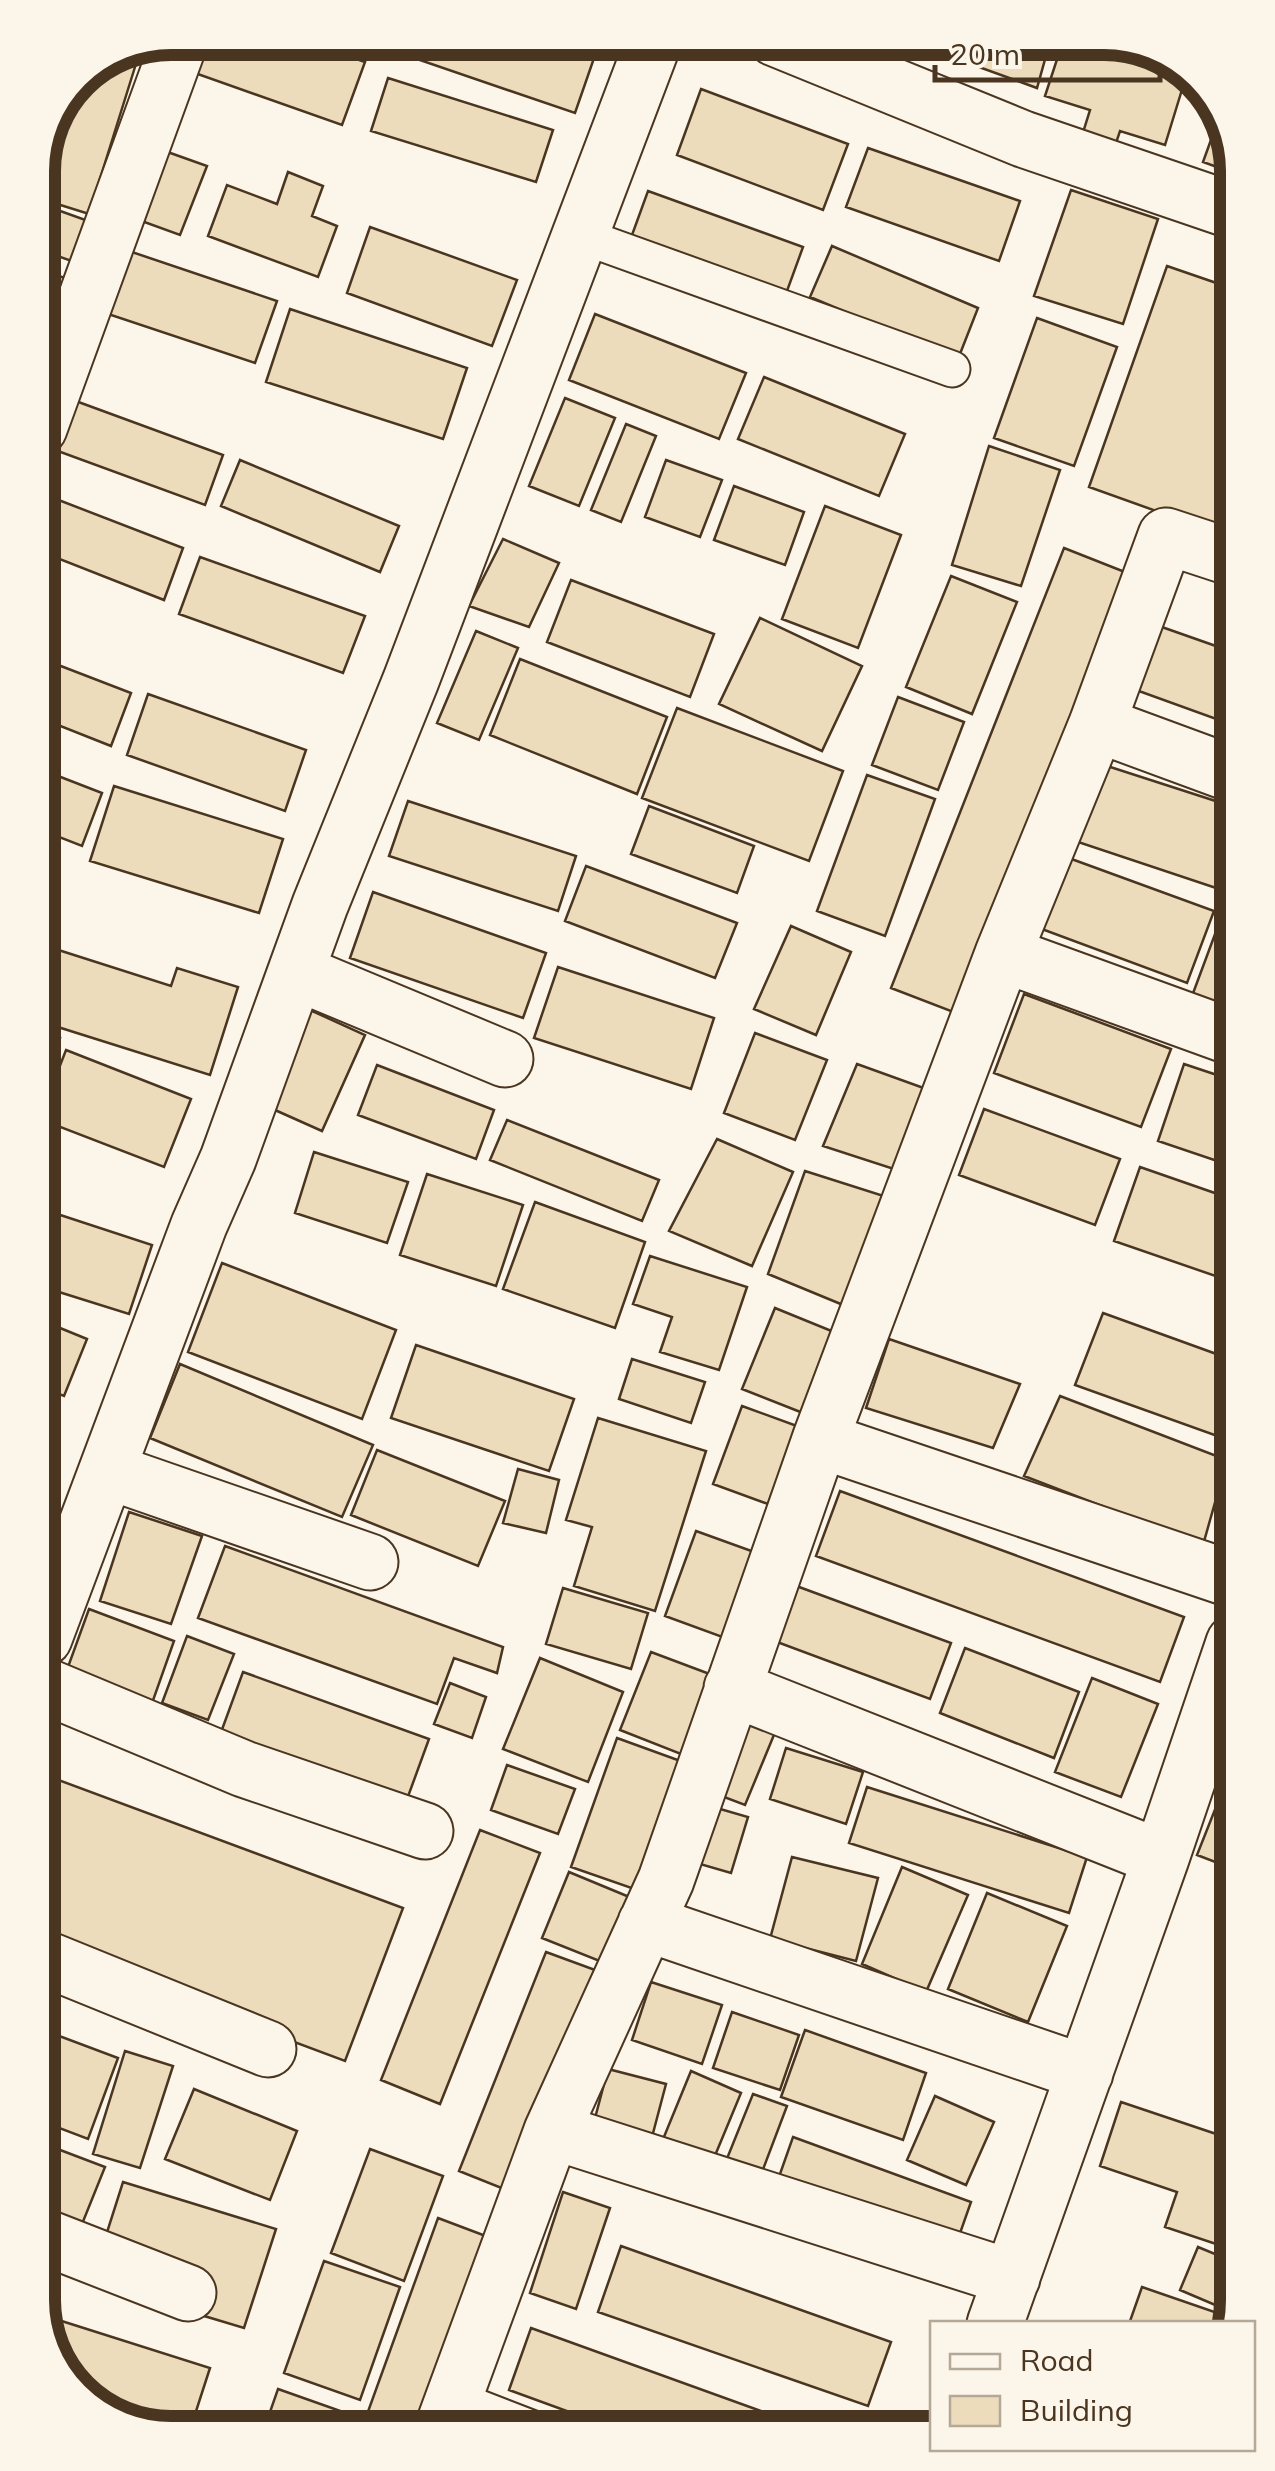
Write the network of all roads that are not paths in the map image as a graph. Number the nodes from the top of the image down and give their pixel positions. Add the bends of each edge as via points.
1 (175, 55) edge
2 (649, 55) edge
3 (817, 55) edge
4 (1220, 206) edge
5 (582, 236) junction
6 (952, 369) dead end
7 (55, 384) edge
8 (1220, 554) edge
9 (1097, 724) junction
10 (1220, 769) edge
11 (1003, 954) junction
12 (296, 972) junction
13 (1220, 1033) edge
14 (504, 1059) dead end
15 (820, 1440) junction
16 (108, 1471) junction
17 (370, 1562) dead end
18 (1220, 1575) edge
19 (55, 1609) edge
20 (1220, 1685) edge
21 (732, 1688) junction
22 (55, 1691) edge
23 (425, 1831) dead end
24 (1162, 1858) junction
25 (646, 1923) junction
26 (55, 1963) edge
27 (268, 2049) dead end
28 (1085, 2072) junction
29 (552, 2131) junction
30 (55, 2241) edge
31 (188, 2293) dead end
32 (1003, 2301) edge
33 (449, 2415) edge

1 - 7 street
2 - 5 street
3 - 4 street via 1023,139
5 - 6 lane
5 - 12 street
8 - 9 street via 1166,536
9 - 10 street
9 - 11 street
11 - 13 street
11 - 15 street
12 - 14 street
12 - 16 street
15 - 18 street
15 - 21 street
16 - 17 street
16 - 19 street
20 - 24 street
21 - 24 street
21 - 25 street
22 - 23 street via 244,1769
24 - 28 street
25 - 28 street
25 - 29 street
26 - 27 street
28 - 32 street
29 - 32 street
29 - 33 street
30 - 31 street

